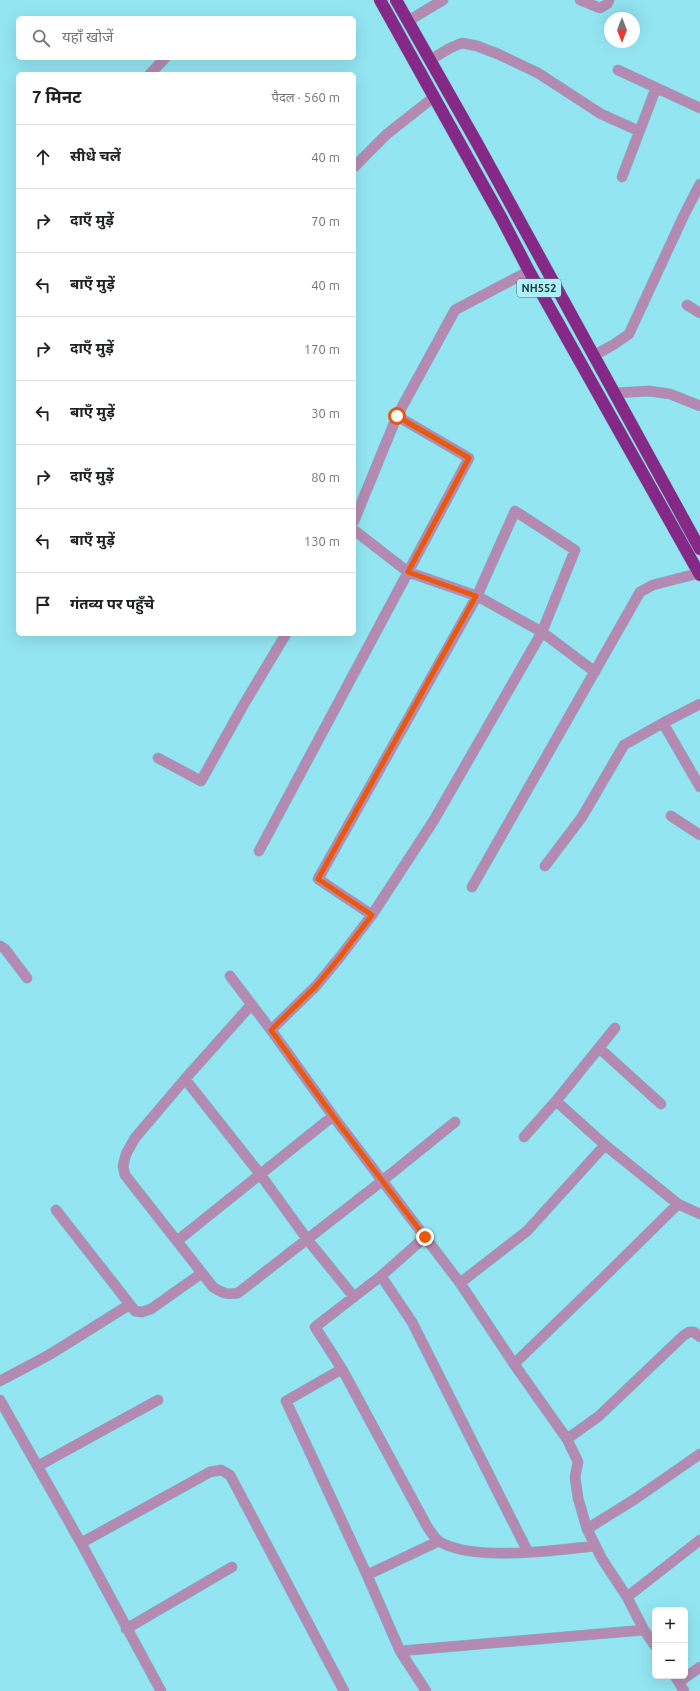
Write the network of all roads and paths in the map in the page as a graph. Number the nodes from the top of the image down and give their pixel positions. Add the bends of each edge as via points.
1 (380, 0) edge
2 (396, 0) edge
3 (443, 0) edge
4 (580, 0) edge
5 (609, 0) edge
6 (408, 22) junction
7 (163, 60) edge
8 (430, 60) junction
9 (618, 70) dead end
10 (152, 72) edge
11 (656, 88) junction
12 (434, 96) junction
13 (700, 108) edge
14 (639, 131) junction
15 (356, 165) edge
16 (622, 177) dead end
17 (700, 184) edge
18 (529, 271) junction
19 (687, 305) dead end
20 (700, 312) edge
21 (593, 356) junction
22 (613, 393) junction
23 (699, 402) edge
24 (397, 416) junction
25 (356, 516) edge
26 (356, 532) edge
27 (700, 549) edge
28 (408, 572) junction
29 (699, 574) edge
30 (476, 596) junction
31 (542, 632) junction
32 (285, 636) edge
33 (595, 672) junction
34 (700, 704) edge
35 (664, 723) junction
36 (158, 758) dead end
37 (700, 787) edge
38 (671, 816) dead end
39 (700, 835) edge
40 (259, 851) dead end
41 (545, 866) dead end
42 (472, 887) dead end
43 (372, 915) junction
44 (0, 946) edge
45 (230, 976) dead end
46 (27, 978) dead end
47 (251, 1005) junction
48 (615, 1028) dead end
49 (271, 1030) junction
50 (599, 1048) junction
51 (185, 1078) junction
52 (556, 1101) junction
53 (661, 1104) dead end
54 (333, 1116) junction
55 (456, 1122) dead end
56 (524, 1136) dead end
57 (605, 1145) junction
58 (260, 1174) junction
59 (382, 1181) junction
60 (678, 1204) junction
61 (56, 1210) dead end
62 (700, 1214) edge
63 (425, 1237) junction
64 (306, 1239) junction
65 (176, 1240) junction
66 (202, 1273) junction
67 (381, 1276) junction
68 (460, 1283) junction
69 (354, 1297) junction
70 (129, 1305) junction
71 (700, 1337) edge
72 (514, 1364) junction
73 (342, 1369) junction
74 (0, 1381) edge
75 (0, 1400) edge
76 (158, 1400) dead end
77 (567, 1439) junction
78 (700, 1454) edge
79 (38, 1466) junction
80 (587, 1528) junction
81 (439, 1541) junction
82 (81, 1543) junction
83 (699, 1543) edge
84 (595, 1546) junction
85 (528, 1552) junction
86 (232, 1567) dead end
87 (367, 1575) junction
88 (627, 1597) junction
89 (126, 1629) junction
90 (644, 1630) junction
91 (653, 1643) edge
92 (400, 1651) junction
93 (700, 1667) edge
94 (679, 1683) edge
95 (161, 1691) edge
96 (344, 1691) edge
97 (426, 1691) edge

1 - 12 highway, NH552
2 - 6 highway, NH552
3 - 6 street
4 - 5 street via 600,8
6 - 8 highway, NH552
7 - 10 street
8 - 14 street via 462,44 477,46 538,73 601,114
8 - 21 highway, NH552
9 - 11 street
11 - 13 street
11 - 14 street
12 - 15 street via 387,134
12 - 18 highway, NH552
14 - 16 street
17 - 21 street via 629,334
18 - 24 street via 456,310
18 - 29 highway, NH552
19 - 20 street
21 - 22 highway, NH552
22 - 23 street via 649,391
22 - 27 highway, NH552
24 - 25 street
24 - 28 street via 469,458
26 - 28 street
28 - 30 street
28 - 40 street
29 - 33 street via 653,585 640,592
30 - 31 street
30 - 31 street via 515,511 575,550
30 - 43 street via 318,879
31 - 33 street
31 - 43 street via 434,820
32 - 36 street via 201,781
33 - 42 street
34 - 35 street
35 - 37 street
35 - 41 street via 624,745 582,817
38 - 39 street
43 - 49 street via 316,986
44 - 46 street
45 - 47 street
47 - 49 street
47 - 51 street
48 - 50 street
49 - 54 street
50 - 52 street
50 - 53 street
51 - 58 street
51 - 65 street via 135,1138 123,1166 125,1175
52 - 56 street
52 - 57 street
54 - 58 street
54 - 59 street
55 - 59 street
57 - 60 street
57 - 68 street via 527,1231
58 - 64 street
58 - 65 street
59 - 63 street
59 - 64 street
60 - 62 street
60 - 72 street
61 - 70 street
63 - 67 street
63 - 68 street
64 - 66 street via 238,1292 229,1295 213,1287
64 - 69 street
65 - 66 street
66 - 70 street via 151,1309 135,1311
67 - 69 street
67 - 85 street via 412,1322
68 - 72 street
69 - 73 street via 314,1327
70 - 74 street via 49,1355
71 - 77 street via 694,1332 683,1336 599,1416
72 - 77 street
73 - 81 street via 428,1528
73 - 87 street via 286,1401
75 - 79 street
76 - 79 street
77 - 80 street via 578,1462 575,1476 578,1498
78 - 80 street via 635,1499
79 - 82 street
80 - 84 street
81 - 85 street via 468,1551
81 - 87 street
82 - 89 street
82 - 96 street via 210,1472 221,1470 230,1475
83 - 88 street
84 - 85 street
84 - 88 street
86 - 89 street
87 - 92 street
88 - 90 street
89 - 95 street
90 - 91 street
90 - 92 street
92 - 97 street
93 - 94 street

